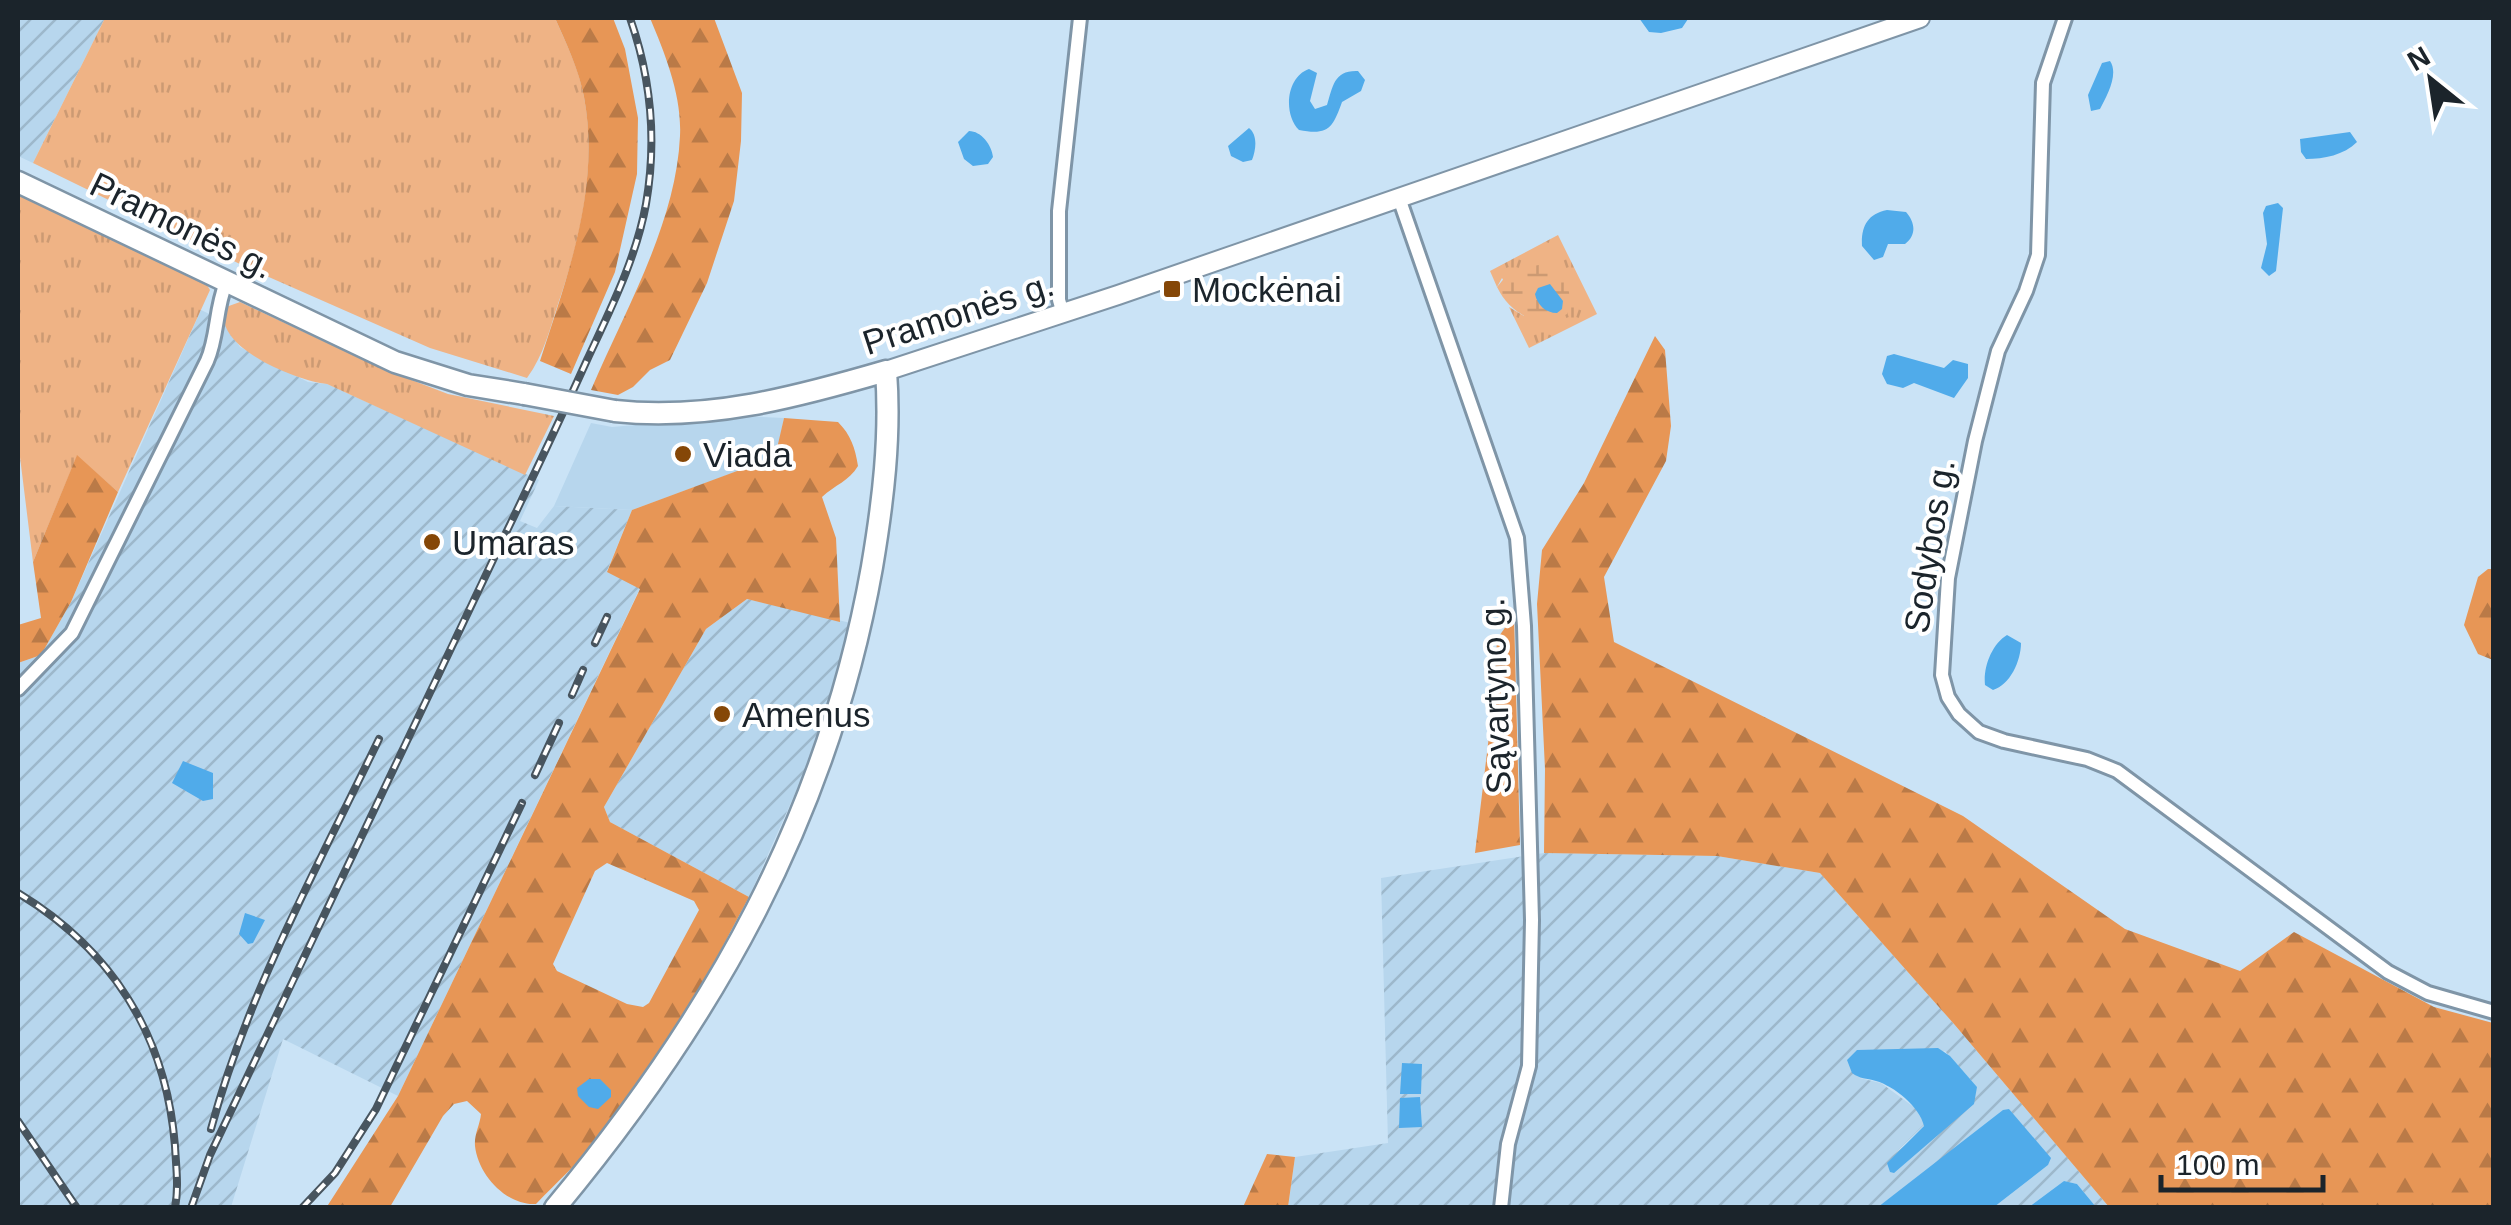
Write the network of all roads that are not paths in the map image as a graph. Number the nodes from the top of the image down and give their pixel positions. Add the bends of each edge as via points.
1 (1080, 18) edge
2 (1920, 18) edge
3 (2065, 18) edge
4 (18, 182) edge
5 (1399, 198) junction
6 (226, 283) junction
7 (1063, 314) junction
8 (886, 370) junction
9 (18, 689) edge
10 (2494, 1012) edge
11 (554, 1208) edge
12 (1501, 1208) edge

1 - 7 street via 1059,211
2 - 5 main road, Pramonės g.
3 - 10 street, Sodybos g. via 2043,83 2038,255 1998,351 1955,532 1942,675 1948,698 1979,732 2117,771 2388,972 2428,993
4 - 6 highway, Pramonės g.
5 - 7 main road, Pramonės g.
5 - 12 street, Sąvartyno g. via 1516,538 1532,920 1530,1066 1508,1144
6 - 8 highway, Pramonės g., bridge via 395,362 468,385 614,411 722,410
6 - 9 street via 215,343 72,633
7 - 8 main road, Pramonės g.
8 - 11 highway via 886,450 866,602 803,808 745,932 682,1040 620,1130

